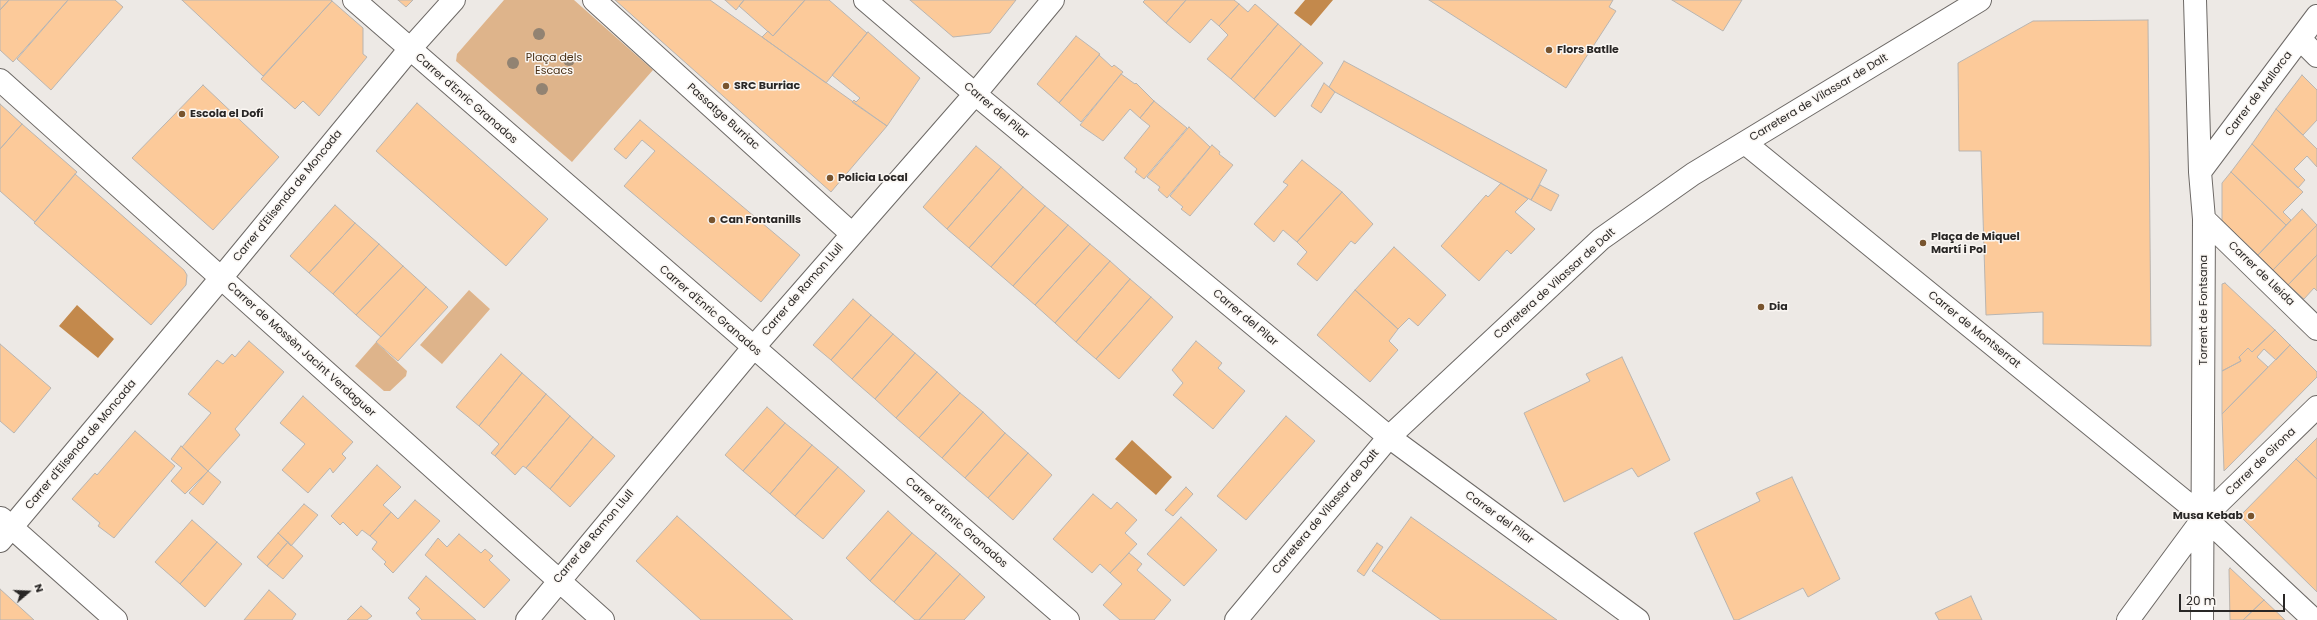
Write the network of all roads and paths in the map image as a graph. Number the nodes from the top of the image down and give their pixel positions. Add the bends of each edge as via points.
1 (354, 0) edge
2 (454, 0) edge
3 (594, 0) edge
4 (865, 0) edge
5 (1053, 0) edge
6 (1980, 0) edge
7 (2195, 0) edge
8 (2317, 16) edge
9 (2300, 39) junction
10 (409, 50) junction
11 (2317, 56) edge
12 (0, 80) edge
13 (975, 94) junction
14 (1744, 143) junction
15 (2200, 172) junction
16 (2204, 219) junction
17 (852, 234) junction
18 (221, 278) junction
19 (2317, 329) edge
20 (753, 348) junction
21 (2317, 407) edge
22 (1389, 437) junction
23 (2204, 517) junction
24 (4, 529) edge
25 (558, 580) junction
26 (116, 620) edge
27 (527, 620) edge
28 (603, 620) edge
29 (1068, 620) edge
30 (1236, 620) edge
31 (1638, 620) edge
32 (2128, 620) edge
33 (2202, 620) edge
34 (2314, 620) edge

1 - 10 street, Carrer d'Enric Granados
2 - 10 street, Carrer d'Elisenda de Moncada
3 - 17 street, Passatge Burriac
4 - 13 street, Carrer del Pilar
5 - 13 street, Carrer de Ramon Llull
6 - 14 street, Carretera de Vilassar de Dalt
7 - 15 street, Torrent de Fontsana
8 - 9 street, Carrer de Mallorca
9 - 11 street
9 - 15 street, Carrer de Mallorca
10 - 18 street, Carrer d'Elisenda de Moncada
10 - 20 street, Carrer d'Enric Granados
12 - 18 street, Carrer de Mossèn Jacint Verdaguer
13 - 17 street, Carrer de Ramon Llull
13 - 22 street, Carrer del Pilar
14 - 22 street, Carretera de Vilassar de Dalt via 1665,192 1601,239
14 - 23 street, Carrer de Montserrat
15 - 16 street, Torrent de Fontsana
16 - 19 street, Carrer de Lleida
16 - 23 street, Torrent de Fontsana
17 - 20 street, Carrer de Ramon Llull
18 - 24 street, Carrer d'Elisenda de Moncada
18 - 25 street, Carrer de Mossèn Jacint Verdaguer
20 - 25 street, Carrer de Ramon Llull
20 - 29 street, Carrer d'Enric Granados
21 - 23 street, Carrer de Girona
22 - 30 street, Carretera de Vilassar de Dalt
22 - 31 street, Carrer del Pilar
23 - 32 street, Carrer de Girona
23 - 33 street, Torrent de Fontsana
23 - 34 street, Carrer de Montserrat
24 - 26 street
25 - 27 street, Carrer de Ramon Llull
25 - 28 street, Carrer de Mossèn Jacint Verdaguer

